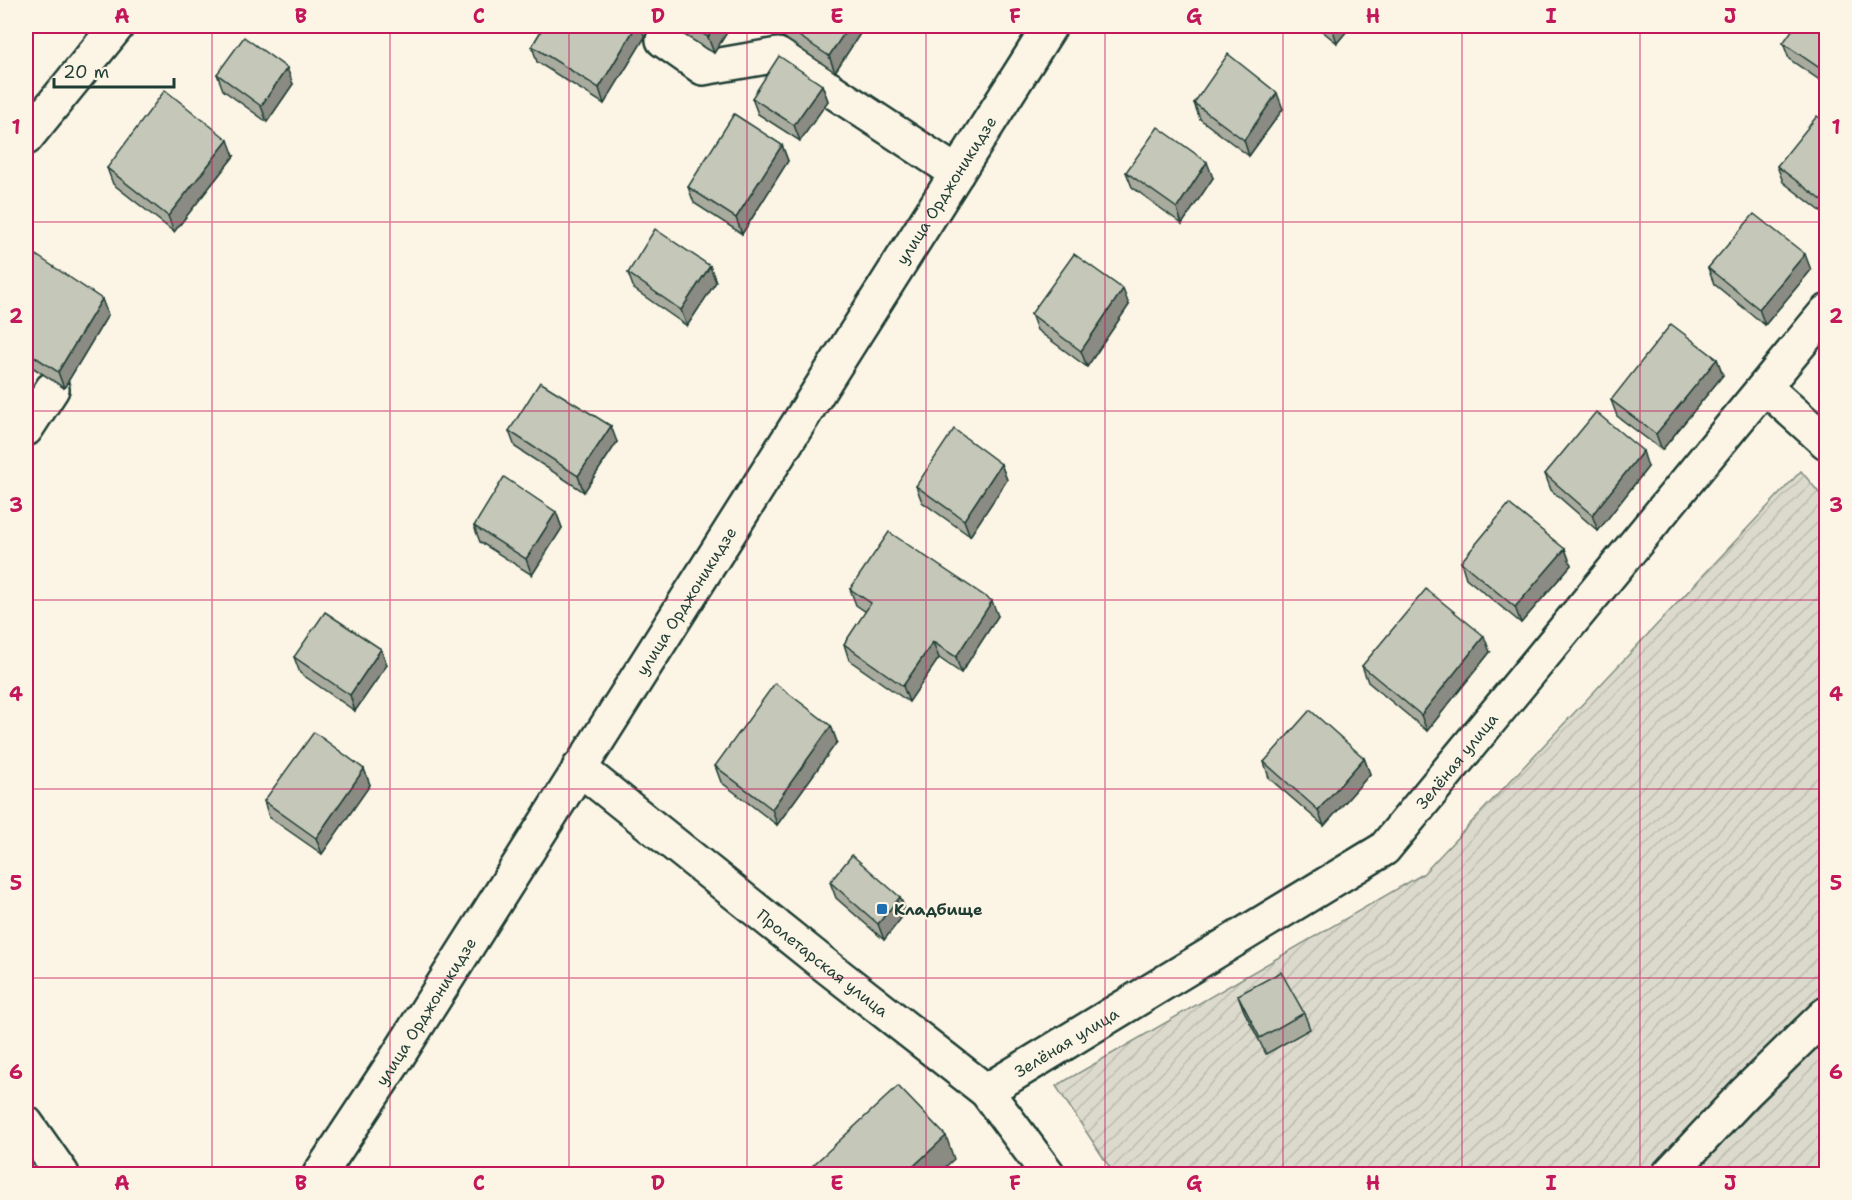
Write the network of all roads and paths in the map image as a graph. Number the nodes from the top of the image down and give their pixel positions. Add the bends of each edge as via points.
1 (117, 26) edge
2 (1050, 26) edge
3 (663, 40) dead end
4 (26, 138) edge
5 (957, 173) junction
6 (1827, 312) edge
7 (1765, 387) junction
8 (52, 389) edge
9 (26, 429) edge
10 (1827, 442) edge
11 (579, 768) junction
12 (1827, 1014) edge
13 (986, 1091) junction
14 (26, 1123) edge
15 (62, 1174) edge
16 (320, 1174) edge
17 (1048, 1174) edge
18 (1669, 1174) edge

1 - 4 street
2 - 5 street, улица Орджоникидзе
3 - 5 street via 703,68 778,55
5 - 11 street, улица Орджоникидзе
6 - 7 street, Зелёная улица
7 - 10 street
7 - 13 street, Зелёная улица via 1384,849
8 - 9 street
11 - 13 street, Пролетарская улица
11 - 16 street, улица Орджоникидзе
12 - 18 street
13 - 17 street, Пролетарская улица
14 - 15 street

